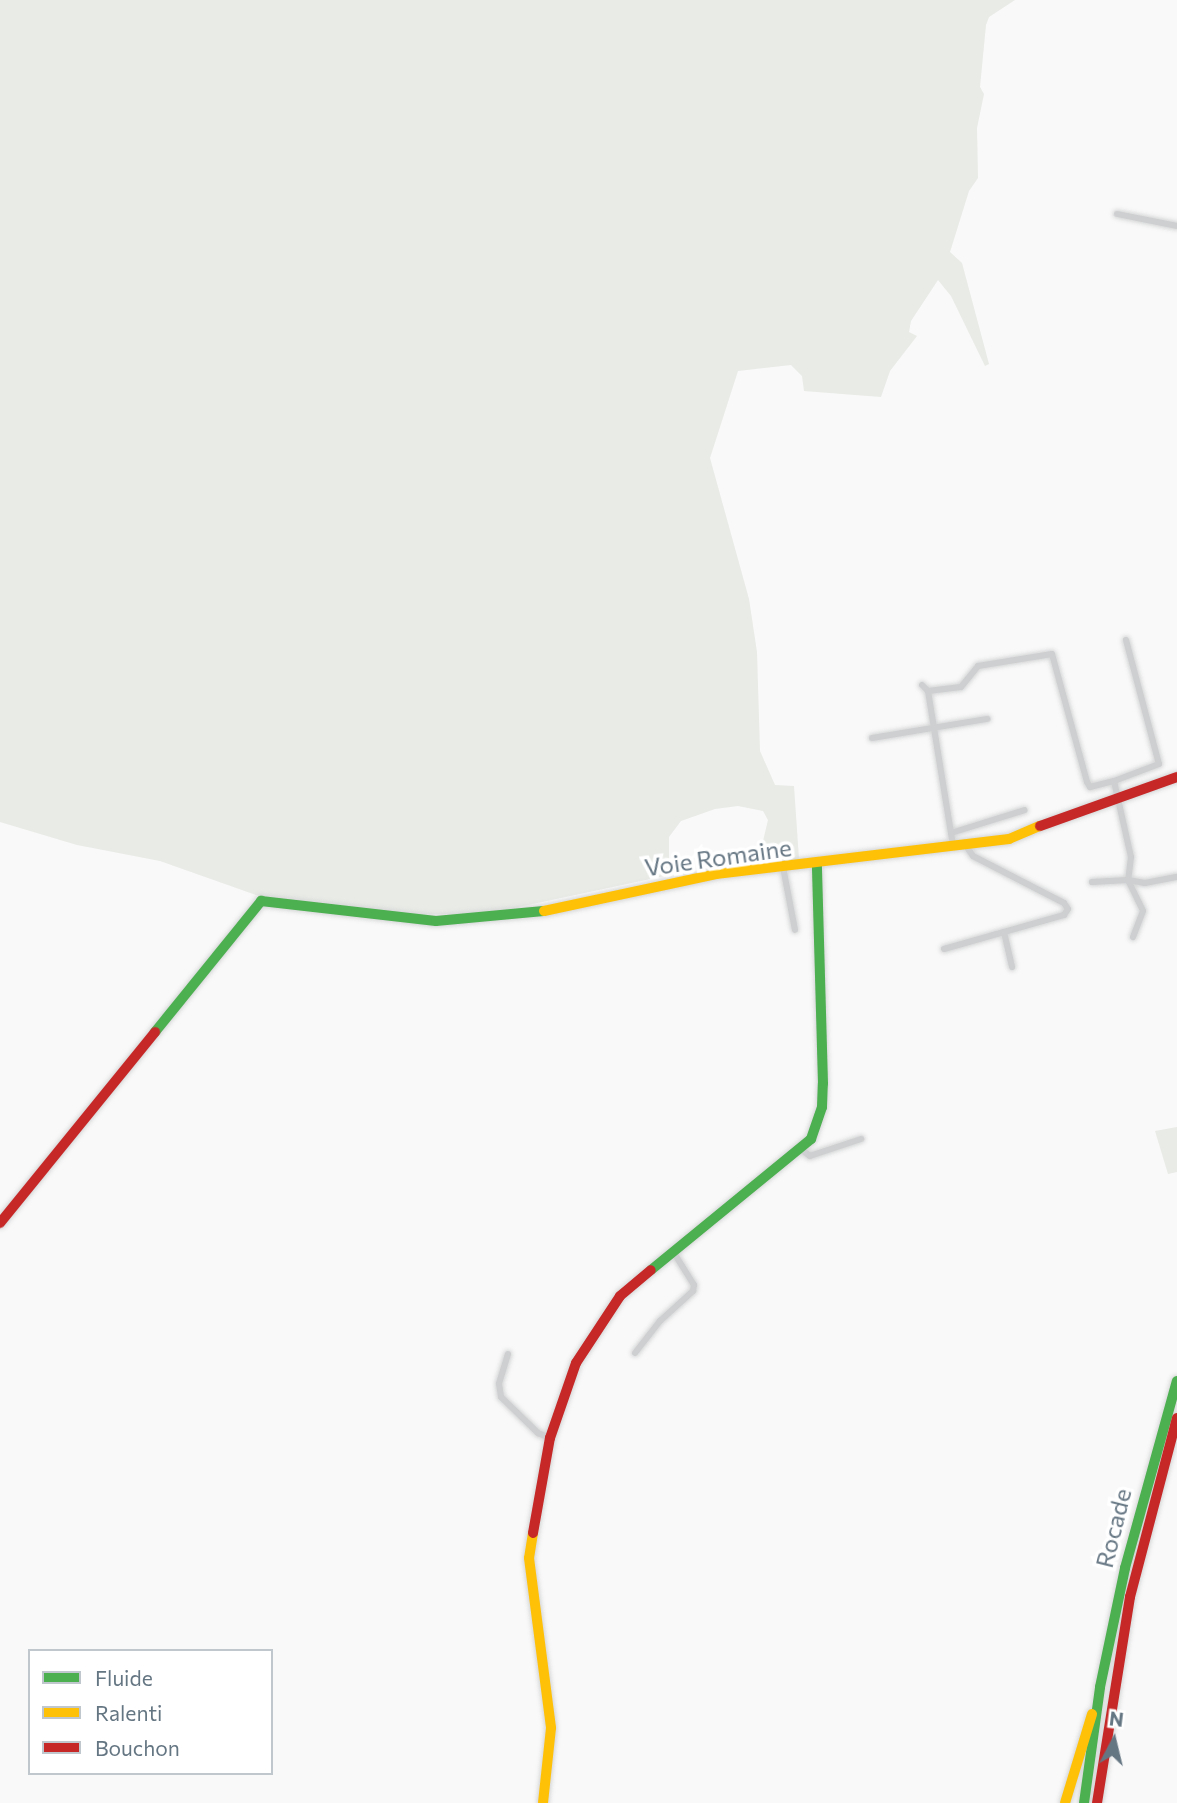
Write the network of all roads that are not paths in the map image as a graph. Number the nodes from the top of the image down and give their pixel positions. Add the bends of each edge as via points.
1 (1117, 214) dead end
2 (1177, 226) edge
3 (1126, 640) dead end
4 (987, 719) dead end
5 (932, 728) junction
6 (873, 738) dead end
7 (1177, 777) edge
8 (1114, 782) junction
9 (1120, 795) junction
10 (1026, 810) dead end
11 (951, 833) junction
12 (958, 844) junction
13 (817, 864) junction
14 (783, 867) junction
15 (1177, 877) edge
16 (1128, 880) junction
17 (1092, 882) dead end
18 (795, 930) dead end
19 (1004, 932) junction
20 (1133, 937) dead end
21 (944, 949) dead end
22 (1013, 967) dead end
23 (861, 1139) dead end
24 (802, 1150) junction
25 (0, 1223) edge
26 (671, 1250) junction
27 (635, 1353) dead end
28 (508, 1354) dead end
29 (1177, 1381) edge
30 (1177, 1418) edge
31 (550, 1438) junction
32 (1100, 1688) junction
33 (543, 1803) edge
34 (1065, 1803) edge
35 (1084, 1803) edge
36 (1097, 1803) edge

1 - 2 street
3 - 8 street via 1158,764
4 - 5 street
5 - 6 street
5 - 8 street via 925,688 961,687 978,666 1052,654 1087,782 1090,787
5 - 11 street
7 - 9 main road, Voie Romaine
8 - 9 street
9 - 12 main road, Voie Romaine via 1009,839
9 - 16 street via 1131,857
10 - 11 street
11 - 12 street
12 - 13 main road, Voie Romaine
12 - 19 street via 1068,909 1064,915
13 - 14 main road, Voie Romaine
13 - 24 main road via 822,1107
14 - 18 street
14 - 25 main road, Voie Romaine via 703,876 549,910 475,919 436,921 270,900 257,903
15 - 16 street via 1145,883
16 - 17 street
16 - 20 street via 1143,911
19 - 21 street
19 - 22 street
23 - 24 street via 810,1156
24 - 26 main road
26 - 27 street via 694,1285 693,1291 660,1321
26 - 31 main road via 640,1276 600,1321 576,1363
28 - 31 street via 499,1384 501,1397 538,1433
29 - 32 main road, Rocade via 1136,1521
30 - 36 main road via 1130,1597
31 - 33 main road via 529,1558 551,1728
32 - 34 main road, Rocade
32 - 35 main road, Rocade

